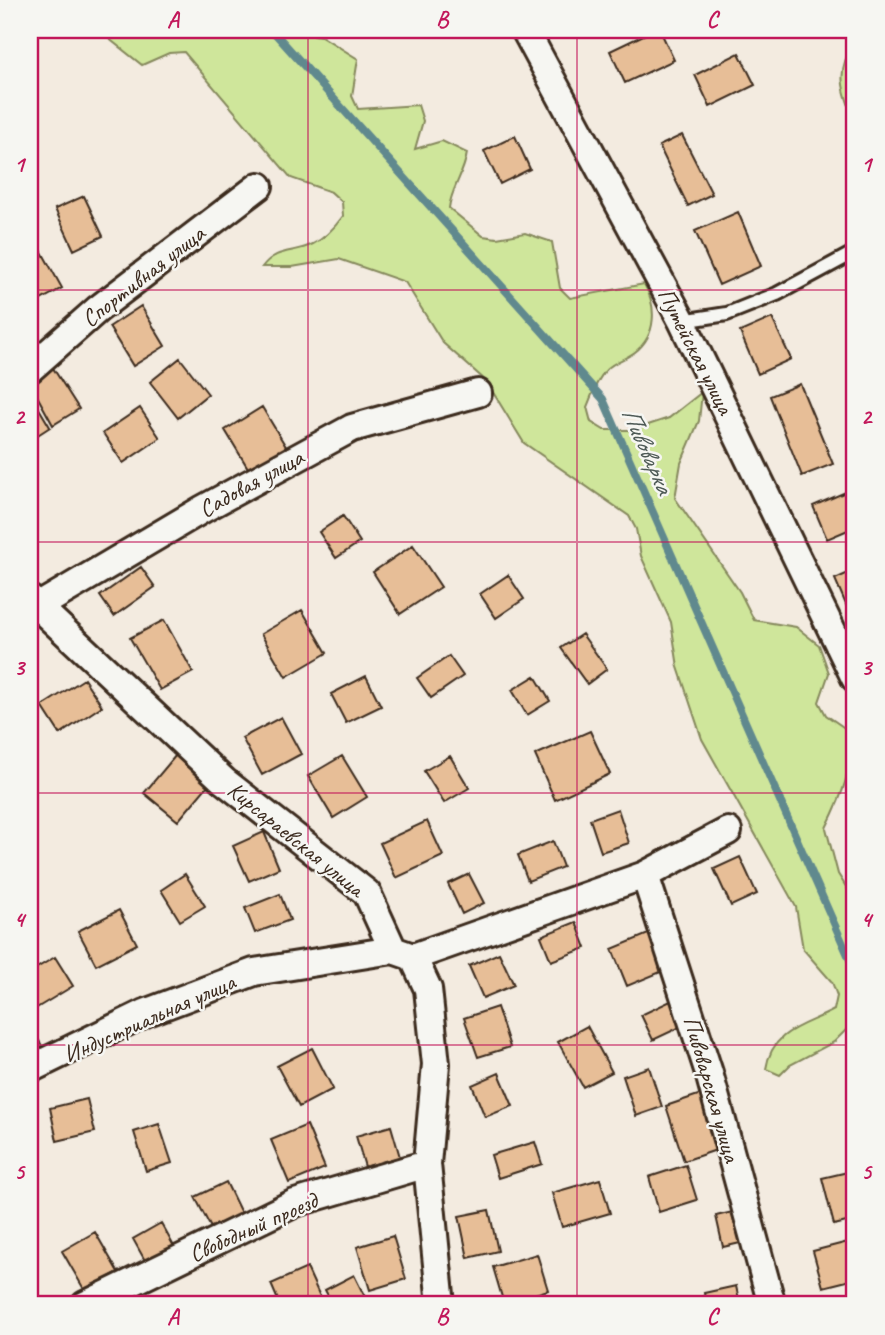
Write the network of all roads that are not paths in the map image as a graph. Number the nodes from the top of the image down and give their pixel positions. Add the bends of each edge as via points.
1 (526, 30) edge
2 (260, 186) dead end
3 (855, 251) edge
4 (682, 321) junction
5 (33, 359) edge
6 (478, 393) dead end
7 (35, 602) edge
8 (855, 678) edge
9 (729, 831) dead end
10 (645, 875) junction
11 (403, 954) junction
12 (30, 1069) edge
13 (427, 1164) junction
14 (85, 1305) edge
15 (441, 1305) edge
16 (772, 1305) edge

1 - 4 street, Путейская улица
2 - 5 street, Спортивная улица
3 - 4 lane via 777,294 727,314
4 - 8 street, Путейская улица
6 - 7 street, Садовая улица via 352,428
7 - 11 street, Кирсараевская улица via 224,781 367,893
9 - 10 street, Индустриальная улица
10 - 11 street, Индустриальная улица
10 - 16 street, Пивоварская улица via 709,1073
11 - 12 street, Индустриальная улица via 254,972 145,1013
11 - 13 street, Кирсараевская улица via 428,989 436,1064
13 - 14 street, Свободный проезд via 295,1203
13 - 15 street, Кирсараевская улица

